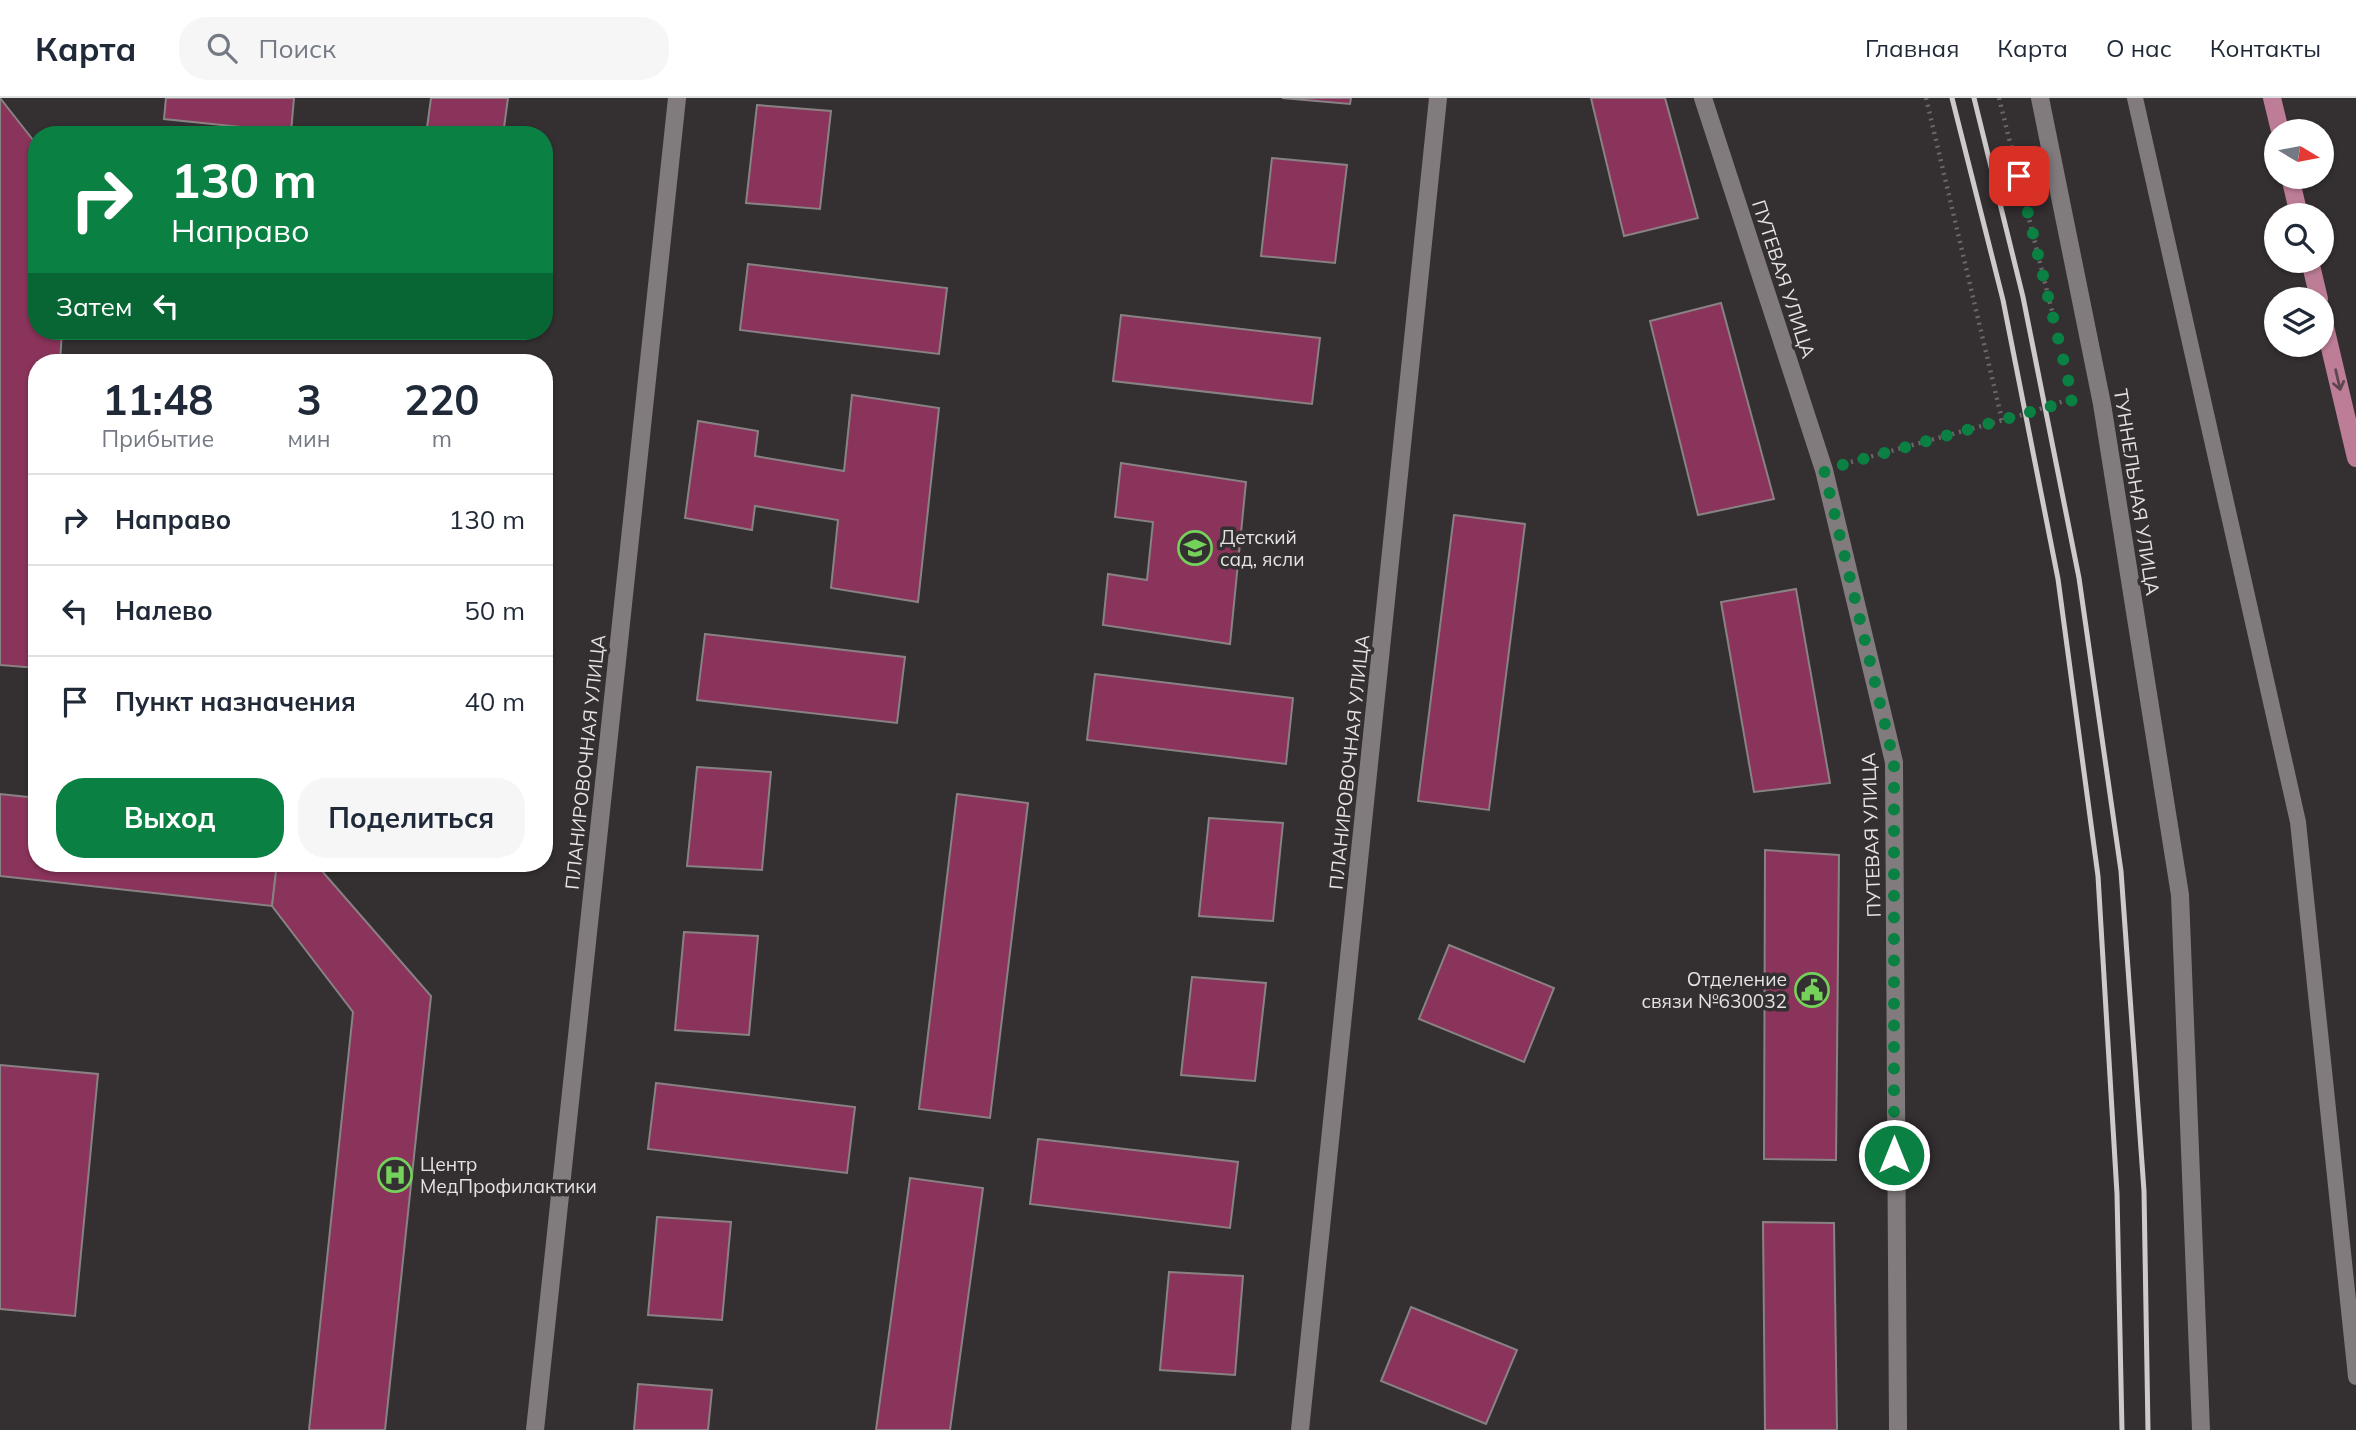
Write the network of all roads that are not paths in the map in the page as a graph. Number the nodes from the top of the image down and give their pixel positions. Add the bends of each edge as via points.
1 (677, 98) edge
2 (1438, 98) edge
3 (1703, 98) edge
4 (2040, 98) edge
5 (2135, 98) edge
6 (2272, 98) edge
7 (2277, 119) edge
8 (2332, 357) edge
9 (2356, 458) edge
10 (2356, 1377) edge
11 (535, 1430) edge
12 (1300, 1430) edge
13 (1898, 1430) edge
14 (2202, 1430) edge

1 - 11 street, ПЛАНИРОВОЧНАЯ УЛИЦА
2 - 12 street, ПЛАНИРОВОЧНАЯ УЛИЦА
3 - 13 street, ПУТЕВАЯ УЛИЦА via 1824,470 1894,762
4 - 14 street, ТУННЕЛЬНАЯ УЛИЦА via 2102,404 2180,895
5 - 10 lane via 2298,822
6 - 7 main road
8 -> 9 main road

